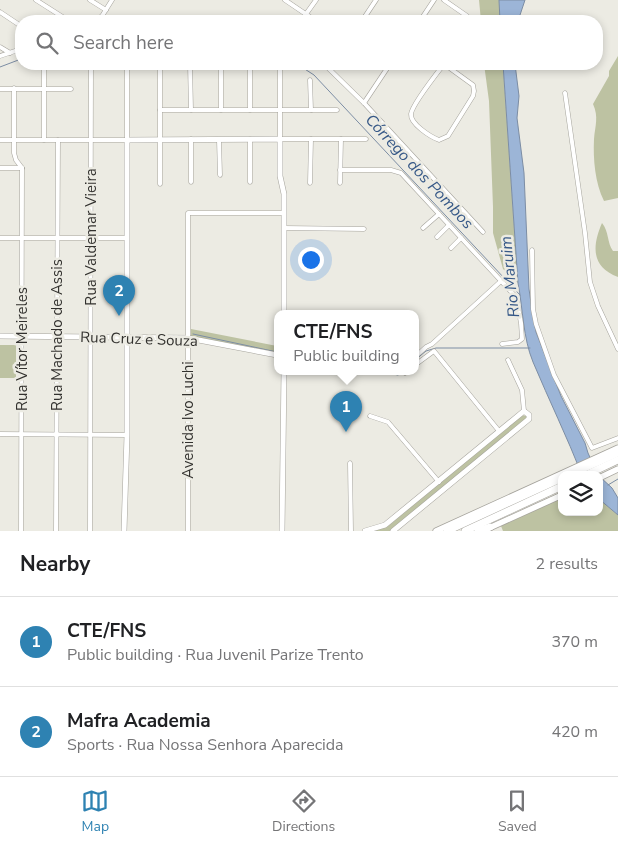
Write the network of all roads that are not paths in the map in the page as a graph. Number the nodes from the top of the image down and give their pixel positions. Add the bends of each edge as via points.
1 (36, 0) edge
2 (90, 0) edge
3 (112, 0) edge
4 (285, 0) edge
5 (316, 0) edge
6 (376, 0) edge
7 (434, 0) edge
8 (444, 0) edge
9 (106, 10) junction
10 (0, 12) edge
11 (306, 14) joint
12 (60, 15) edge
13 (101, 15) edge
14 (366, 15) edge
15 (424, 15) edge
16 (466, 15) edge
17 (15, 22) edge
18 (0, 47) edge
19 (15, 51) edge
20 (10, 53) junction
21 (0, 56) edge
22 (44, 70) edge
23 (91, 70) edge
24 (127, 70) edge
25 (160, 70) edge
26 (190, 70) edge
27 (221, 70) edge
28 (250, 70) edge
29 (280, 70) edge
30 (330, 70) edge
31 (386, 70) edge
32 (440, 70) edge
33 (452, 70) edge
34 (310, 80) dead end
35 (0, 88) edge
36 (14, 88) junction
37 (44, 89) junction
38 (71, 89) dead end
39 (565, 93) dead end
40 (364, 103) junction
41 (160, 110) junction
42 (191, 110) junction
43 (220, 110) junction
44 (250, 110) junction
45 (280, 110) junction
46 (311, 110) junction
47 (337, 110) dead end
48 (160, 139) junction
49 (250, 139) junction
50 (280, 139) junction
51 (311, 139) junction
52 (340, 139) junction
53 (366, 139) dead end
54 (0, 140) edge
55 (14, 140) junction
56 (44, 140) junction
57 (58, 140) junction
58 (91, 140) junction
59 (127, 140) junction
60 (191, 140) junction
61 (219, 140) junction
62 (0, 168) edge
63 (22, 168) junction
64 (340, 170) junction
65 (220, 174) dead end
66 (191, 182) dead end
67 (250, 182) dead end
68 (310, 183) dead end
69 (340, 183) dead end
70 (160, 184) dead end
71 (284, 213) junction
72 (439, 214) junction
73 (449, 225) junction
74 (284, 228) junction
75 (423, 228) dead end
76 (364, 229) dead end
77 (483, 232) dead end
78 (436, 237) dead end
79 (0, 238) edge
80 (23, 238) junction
81 (58, 238) junction
82 (91, 238) junction
83 (127, 238) junction
84 (461, 238) junction
85 (451, 248) dead end
86 (532, 250) dead end
87 (501, 281) junction
88 (284, 310) edge
89 (0, 336) edge
90 (23, 336) junction
91 (57, 336) junction
92 (91, 336) junction
93 (127, 336) junction
94 (188, 338) junction
95 (617, 342) edge
96 (502, 344) dead end
97 (432, 345) junction
98 (618, 349) edge
99 (433, 351) junction
100 (419, 353) edge
101 (274, 355) edge
102 (508, 360) dead end
103 (419, 362) edge
104 (284, 375) edge
105 (524, 410) junction
106 (370, 416) dead end
107 (499, 431) junction
108 (0, 434) edge
109 (22, 434) junction
110 (56, 435) junction
111 (91, 435) junction
112 (127, 435) junction
113 (618, 438) edge
114 (618, 448) edge
115 (618, 453) edge
116 (605, 459) junction
117 (618, 460) edge
118 (350, 463) dead end
119 (575, 471) edge
120 (591, 471) edge
121 (616, 471) edge
122 (603, 476) edge
123 (558, 478) edge
124 (558, 480) edge
125 (439, 482) junction
126 (558, 488) edge
127 (558, 497) edge
128 (472, 514) junction
129 (490, 528) junction
130 (398, 529) edge
131 (21, 531) edge
132 (56, 531) edge
133 (90, 531) edge
134 (124, 531) edge
135 (188, 531) edge
136 (282, 531) edge
137 (351, 531) edge
138 (365, 531) edge
139 (393, 531) edge
140 (436, 531) edge
141 (446, 531) edge
142 (465, 531) edge
143 (478, 531) edge
144 (482, 531) edge

1 - 12 street
2 - 9 street
3 - 9 street
4 - 11 street
5 - 11 street
6 - 14 street
7 - 15 street
8 - 16 street
9 - 13 street
10 - 17 street
18 - 20 street
19 - 20 street
20 - 21 street
22 - 37 street
23 - 58 street, Rua Valdemar Vieira
24 - 59 street
25 - 41 street
26 - 42 street
27 - 43 street
28 - 44 street
29 - 45 street
30 - 40 street
31 - 40 street
32 - 33 street via 411,115 418,127 442,140 448,136 474,91 472,85
34 - 46 street
35 - 36 street
36 - 37 street
36 - 55 street, Rua Vítor Meireles
37 - 38 street
37 - 56 street
39 - 95 street via 590,282 598,306
40 - 77 street
41 - 42 street
41 - 48 street
42 - 43 street
43 - 44 street
44 - 45 street
45 - 46 street
45 - 50 street
46 - 47 street
48 - 59 street
48 - 60 street
48 - 70 street
49 - 50 street
49 - 61 street
49 - 67 street
50 - 51 street
50 - 71 street
51 - 52 street
51 - 68 street
52 - 53 street
52 - 64 street
54 - 55 street
55 - 56 street
55 - 63 street, Rua Vítor Meireles via 14,156
56 - 57 street
57 - 58 street
57 - 81 street, Rua Machado de Assis
58 - 59 street
58 - 82 street, Rua Valdemar Vieira
59 - 83 street
60 - 61 street
60 - 66 street
61 - 65 street
62 - 63 street
63 - 80 street, Rua Vítor Meireles
64 - 69 street
64 - 72 street via 397,171
71 - 74 street
71 - 94 street, Avenida Ivo Luchi via 188,213
72 - 73 street
72 - 75 street
73 - 78 street
73 - 84 street
74 - 76 street
74 - 88 street
79 - 80 street
80 - 81 street
80 - 90 street, Rua Vítor Meireles
81 - 82 street
81 - 91 street, Rua Machado de Assis
82 - 83 street
82 - 92 street, Rua Valdemar Vieira
83 - 93 street
84 - 85 street
84 - 87 street
86 - 113 street via 533,309 554,375 592,448
87 - 96 street via 516,297 522,335 521,341
87 - 97 street
89 - 90 street, Rua Cruz e Souza
90 - 91 street, Rua Cruz e Souza
90 - 109 street, Rua Vítor Meireles
91 - 92 street, Rua Cruz e Souza
91 - 110 street, Rua Machado de Assis
92 - 93 street, Rua Cruz e Souza
92 - 111 street, Rua Valdemar Vieira
93 - 94 street, Rua Cruz e Souza
93 - 112 street
94 - 101 street, Rua Cruz e Souza
94 - 135 street, Avenida Ivo Luchi
95 - 98 street
97 - 99 street
97 - 100 street
99 - 103 street
99 - 107 street
102 - 105 street via 522,390
104 - 136 street
105 - 107 street
105 - 130 street via 529,419
106 - 125 street via 388,422
107 - 125 street
108 - 109 street
109 - 110 street
109 - 131 street, Rua Vítor Meireles
110 - 111 street
110 - 132 street, Rua Machado de Assis
111 - 112 street
111 - 133 street, Rua Valdemar Vieira
112 - 134 street
114 - 116 main road
115 - 116 highway
116 - 117 highway
116 - 119 highway
116 - 120 highway
118 - 137 street
121 - 122 main road
123 - 128 main road
124 - 141 highway
125 - 138 street via 385,525
126 - 142 highway
127 - 129 main road
128 - 140 main road
128 - 141 highway
129 - 143 highway
129 - 144 main road
130 - 139 street

